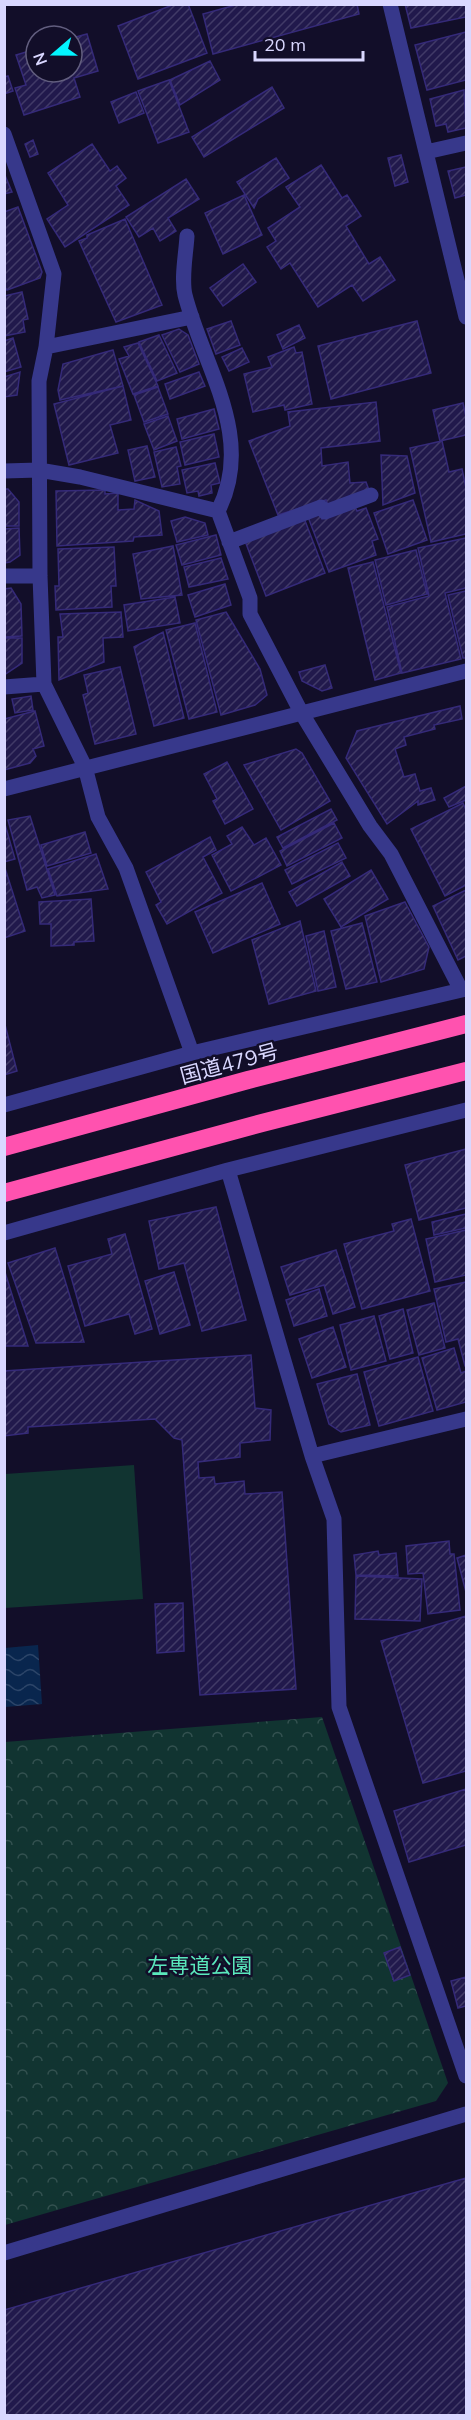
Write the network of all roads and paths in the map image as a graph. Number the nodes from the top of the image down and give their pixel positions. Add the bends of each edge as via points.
1 (390, 4) edge
2 (4, 134) edge
3 (466, 143) edge
4 (426, 152) junction
5 (187, 236) dead end
6 (192, 317) junction
7 (466, 317) edge
8 (46, 347) junction
9 (39, 470) junction
10 (4, 471) edge
11 (371, 495) dead end
12 (218, 511) junction
13 (230, 542) junction
14 (4, 576) edge
15 (40, 576) junction
16 (466, 672) edge
17 (44, 684) junction
18 (4, 687) edge
19 (301, 712) junction
20 (85, 767) junction
21 (4, 789) edge
22 (464, 989) edge
23 (466, 1024) edge
24 (192, 1053) junction
25 (466, 1071) edge
26 (4, 1105) edge
27 (466, 1110) edge
28 (4, 1148) edge
29 (228, 1170) junction
30 (4, 1193) edge
31 (4, 1233) edge
32 (466, 1419) edge
33 (312, 1456) junction
34 (466, 2076) edge
35 (466, 2114) edge
36 (4, 2253) edge

1 - 4 street
2 - 8 street via 54,274
3 - 4 street
4 - 7 street
5 - 6 street via 185,292
6 - 8 street
6 - 12 street via 225,406 233,449 224,499
8 - 9 street via 39,381
9 - 10 street
9 - 12 street
9 - 15 street
11 - 13 street via 325,512 321,507
12 - 13 street
13 - 19 street via 250,598 250,614
14 - 15 street
15 - 17 street
16 - 19 street
17 - 18 street
17 - 20 street
19 - 20 street
19 - 22 street via 391,854
20 - 21 street
20 - 24 street via 98,817 126,868
22 - 24 street
23 - 28 highway, 国道479号
24 - 26 street
25 - 30 highway
27 - 29 street
29 - 31 street
29 - 33 street
32 - 33 street
33 - 34 street via 334,1519 339,1707
35 - 36 street

